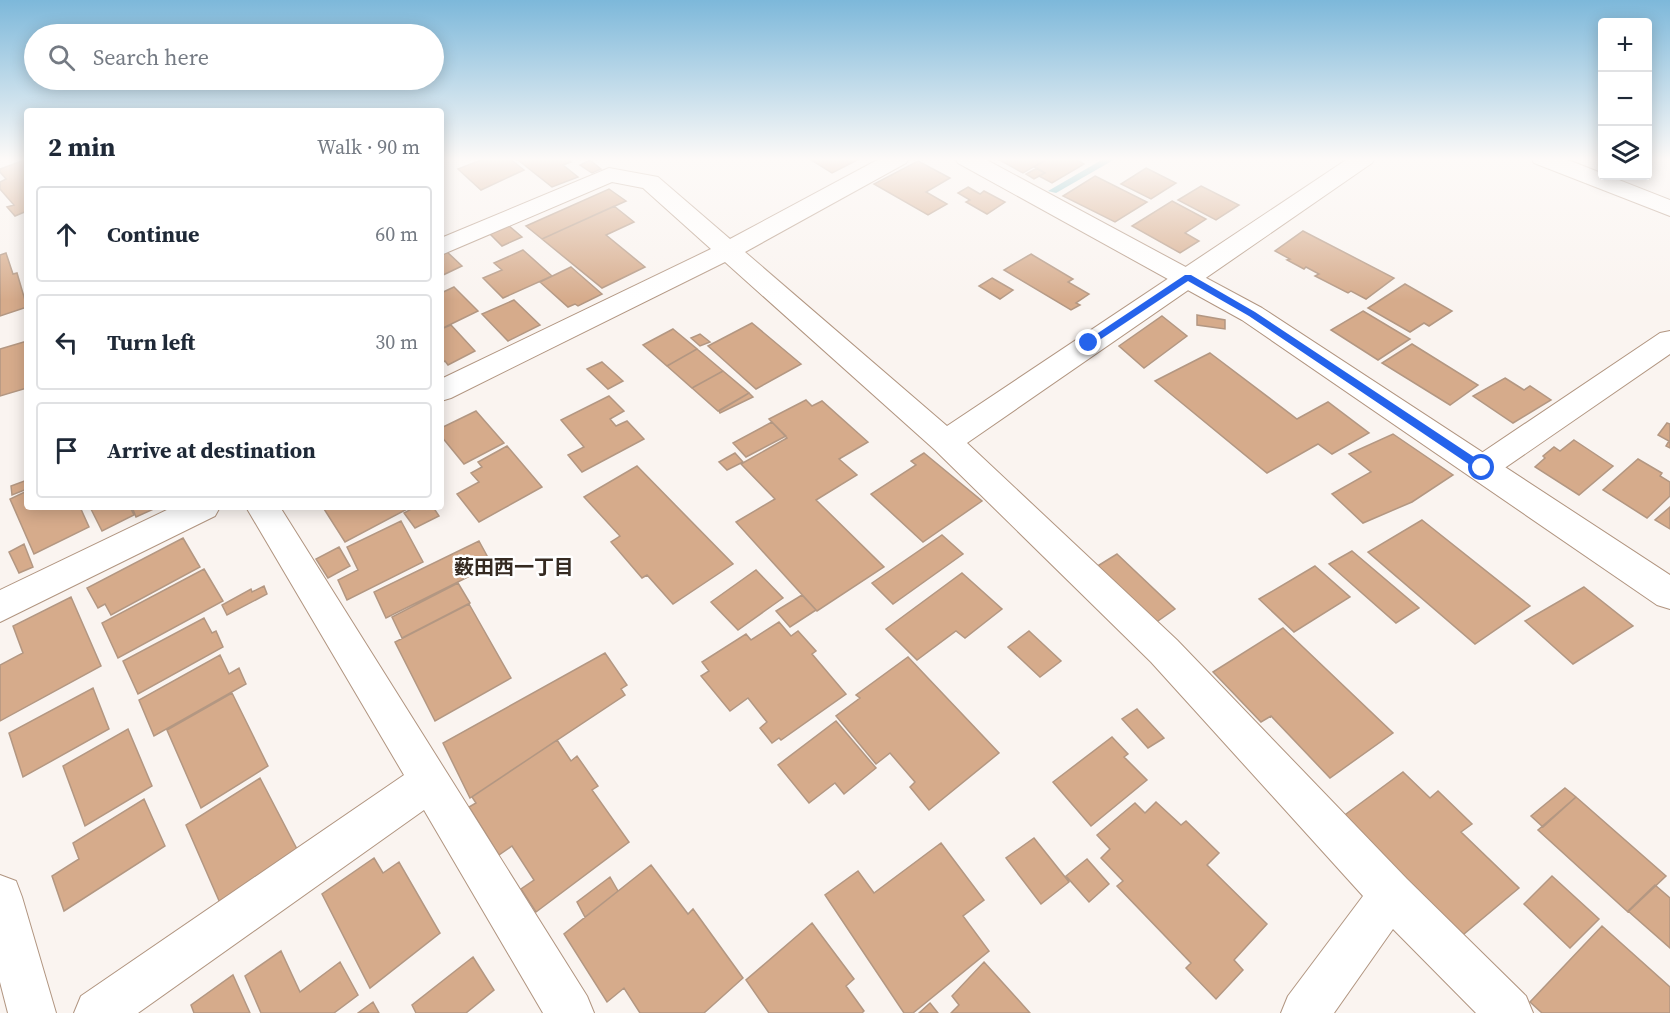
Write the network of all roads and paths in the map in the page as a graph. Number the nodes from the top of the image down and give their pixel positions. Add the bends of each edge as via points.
1 (539, 205) edge
2 (677, 205) edge
3 (811, 205) edge
4 (1054, 205) edge
5 (1294, 205) edge
6 (444, 247) edge
7 (729, 250) junction
8 (1188, 277) junction
9 (1670, 340) edge
10 (444, 390) edge
11 (946, 442) junction
12 (1482, 468) junction
13 (197, 510) edge
14 (265, 510) edge
15 (1670, 594) edge
16 (0, 607) edge
17 (429, 782) junction
18 (1391, 895) junction
19 (0, 897) edge
20 (32, 1013) edge
21 (98, 1013) edge
22 (570, 1013) edge
23 (1305, 1013) edge
24 (1509, 1013) edge

1 - 6 street
2 - 7 street
3 - 7 street
4 - 8 street
5 - 8 street
7 - 10 street
7 - 11 street
8 - 11 street
8 - 12 street via 1252,314
9 - 12 street
11 - 18 street via 1164,651
12 - 15 street
13 - 16 street
14 - 17 street
17 - 21 street
17 - 22 street
18 - 23 street
18 - 24 street
19 - 20 street

